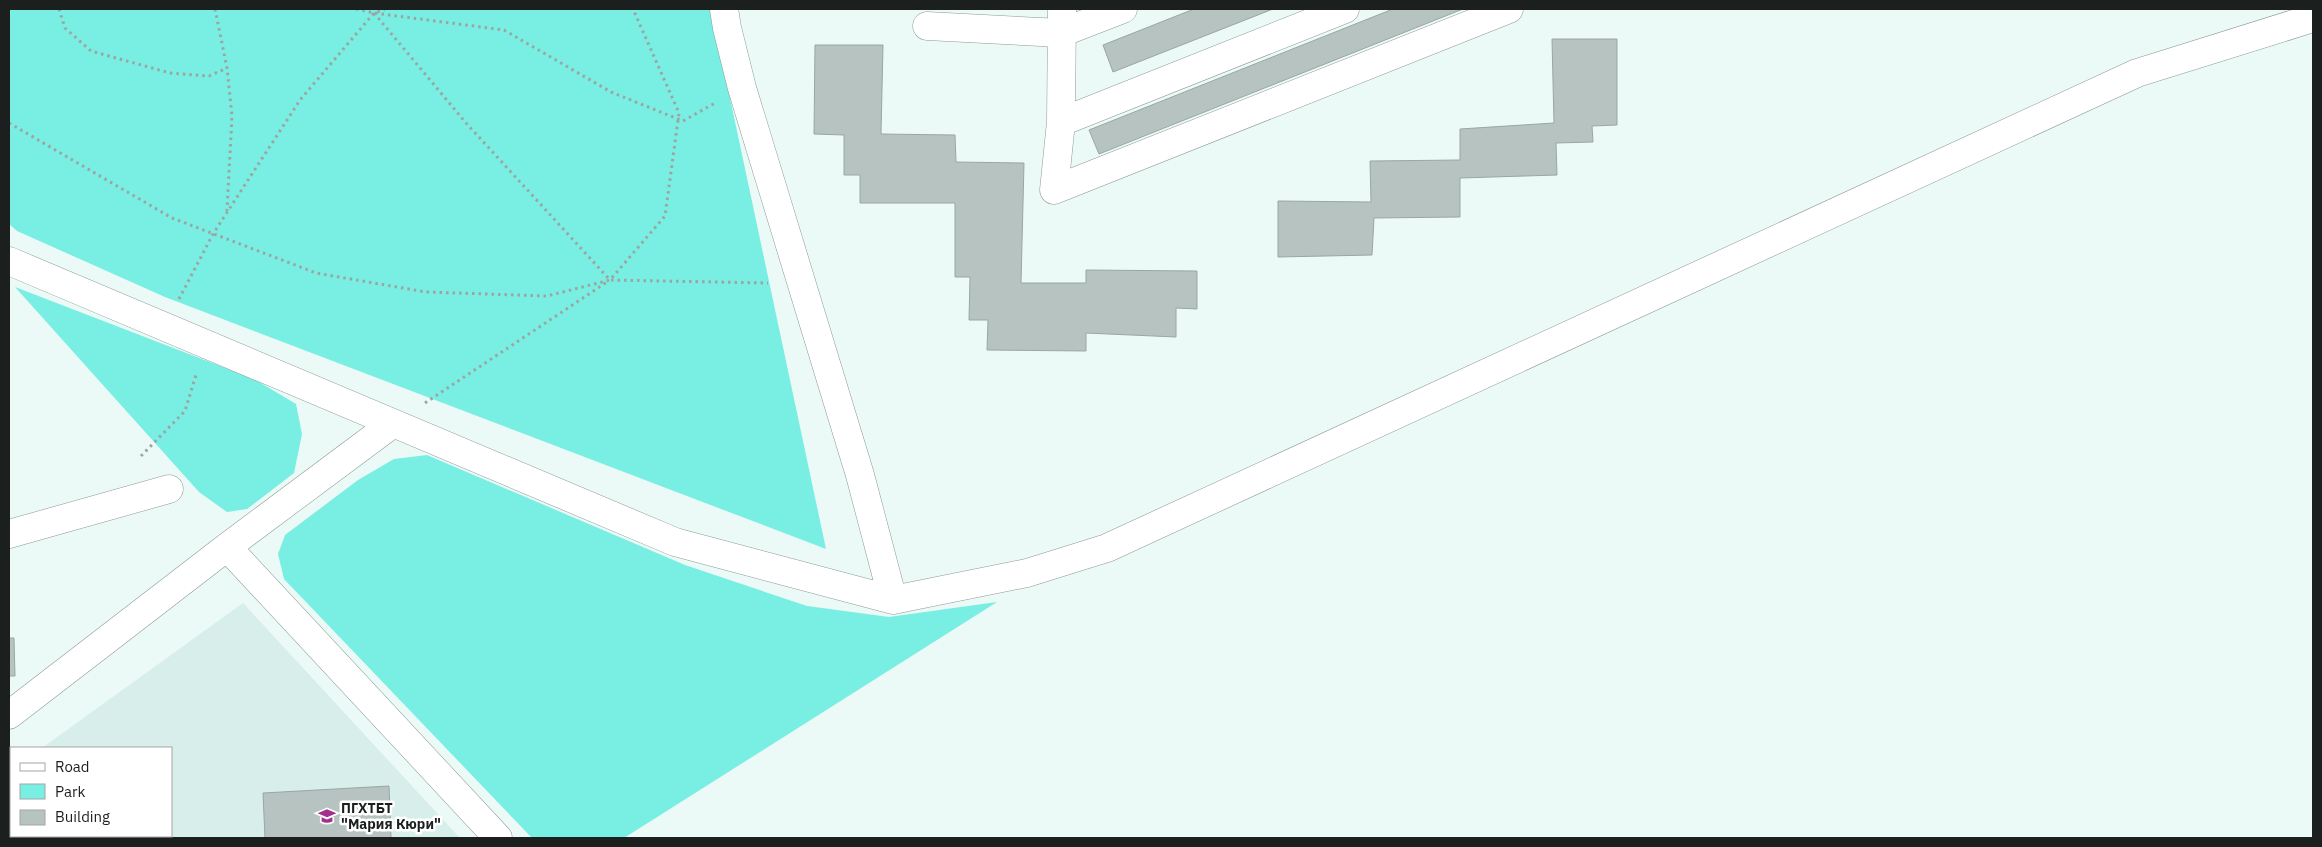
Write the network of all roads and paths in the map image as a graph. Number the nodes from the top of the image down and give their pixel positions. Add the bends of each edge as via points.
1 (60, 9) edge
2 (215, 9) edge
3 (356, 9) edge
4 (385, 9) edge
5 (634, 9) edge
6 (724, 9) edge
7 (1123, 9) edge
8 (1345, 9) edge
9 (1509, 9) edge
10 (374, 13) junction
11 (2313, 18) edge
12 (1061, 21) edge
13 (927, 26) dead end
14 (228, 68) junction
15 (742, 88) junction
16 (678, 119) junction
17 (9, 122) edge
18 (1061, 122) junction
19 (228, 211) junction
20 (213, 234) junction
21 (9, 261) edge
22 (610, 280) junction
23 (802, 284) junction
24 (179, 300) dead end
25 (190, 370) dead end
26 (392, 424) junction
27 (141, 456) dead end
28 (169, 489) dead end
29 (9, 534) edge
30 (227, 547) junction
31 (894, 600) junction
32 (9, 715) edge
33 (498, 838) edge

1 - 14 path via 65,28 91,51 170,73 209,76
2 - 14 path
3 - 10 path
4 - 10 path
5 - 16 path
6 - 15 street
7 - 12 street
8 - 18 street
9 - 18 street via 1054,190
10 - 16 path via 504,30 611,92
10 - 19 path via 300,100
10 - 22 path via 466,123
11 - 31 street via 2137,73 1107,548 1027,573
12 - 13 street
12 - 18 street
14 - 19 path via 232,116
15 - 16 path via 683,121
15 - 23 street
16 - 22 path via 665,216
17 - 20 path via 172,218
19 - 20 path
20 - 22 path via 316,273 426,292 547,296
20 - 24 path
21 - 26 street
22 - 23 path
22 - 26 path
23 - 31 street via 860,474
25 - 27 path via 197,376 186,411
26 - 30 street
26 - 31 street via 675,542
28 - 29 street
30 - 32 street
30 - 33 street

